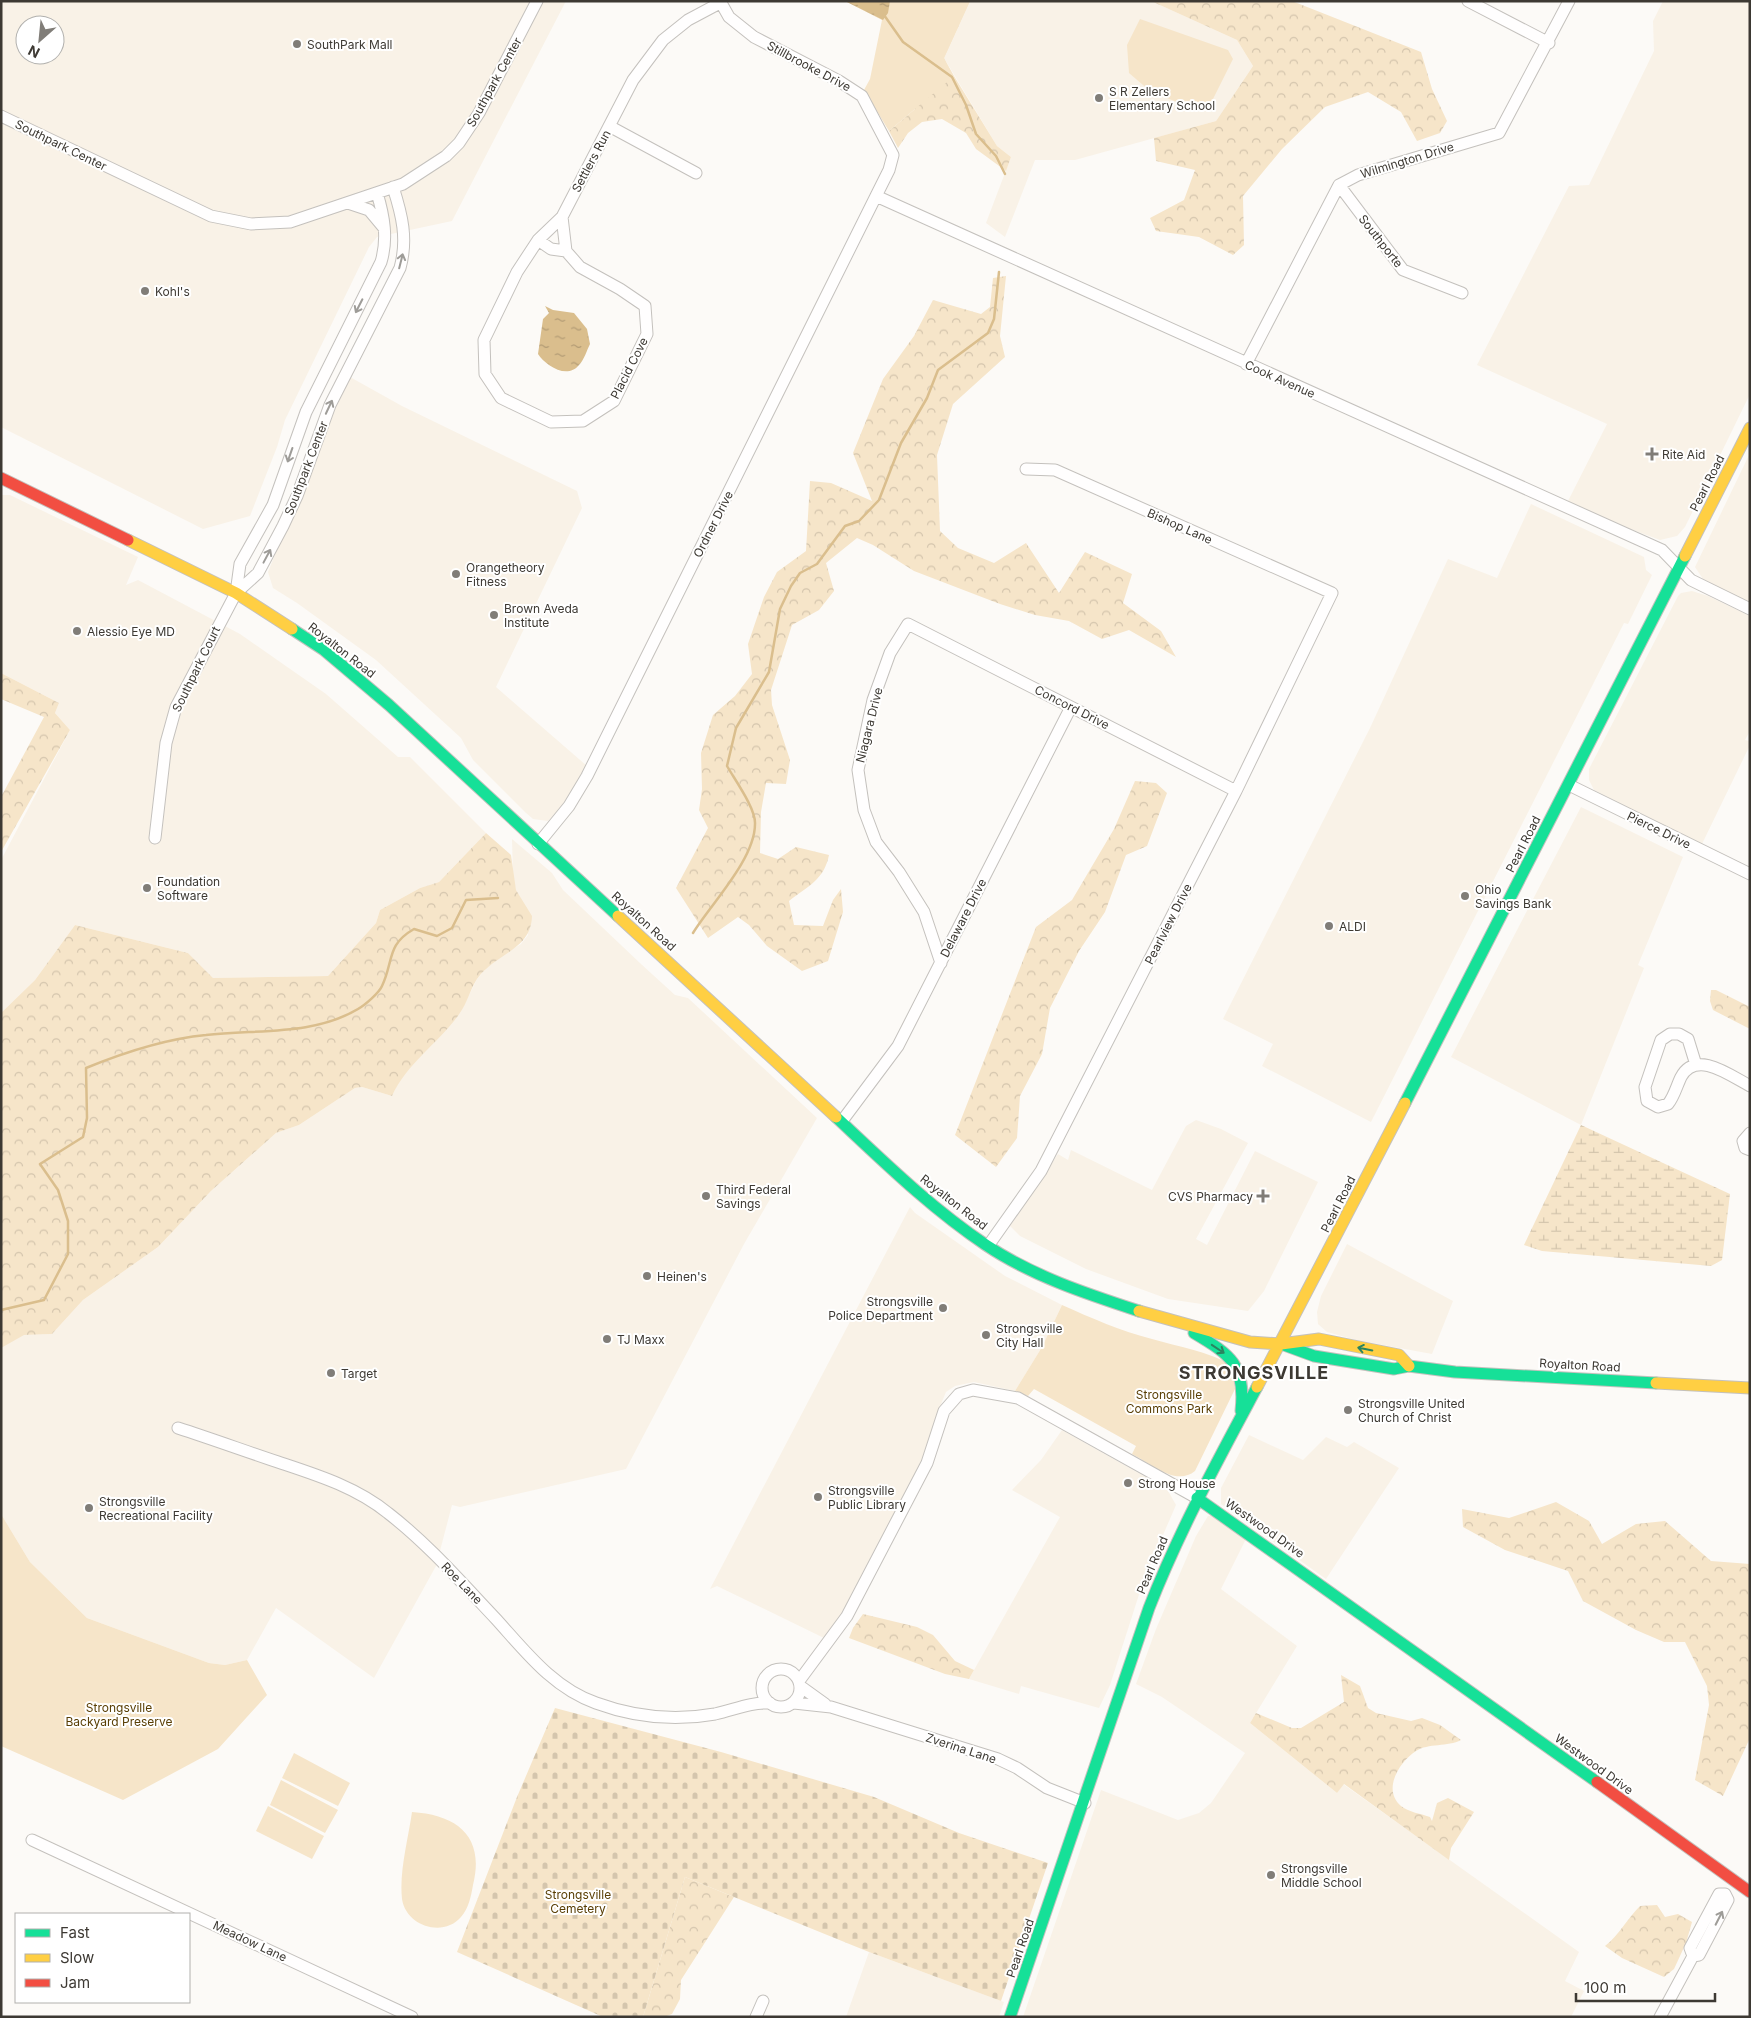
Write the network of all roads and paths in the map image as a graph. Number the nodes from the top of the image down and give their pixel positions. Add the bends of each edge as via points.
1 (537, 1) edge
2 (1468, 1) edge
3 (1569, 1) edge
4 (720, 2) edge
5 (1548, 43) junction
6 (1, 116) edge
7 (609, 126) junction
8 (696, 172) dead end
9 (1339, 185) junction
10 (393, 187) junction
11 (377, 193) junction
12 (876, 196) junction
13 (348, 203) junction
14 (562, 217) junction
15 (384, 228) junction
16 (538, 240) junction
17 (566, 251) junction
18 (1462, 293) dead end
19 (484, 340) joint
20 (1246, 364) junction
21 (1750, 428) edge
22 (1026, 468) dead end
23 (1, 478) edge
24 (1678, 568) junction
25 (236, 593) junction
26 (1332, 593) joint
27 (1750, 609) edge
28 (908, 624) joint
29 (1071, 707) junction
30 (1569, 785) junction
31 (1236, 791) junction
32 (155, 838) dead end
33 (538, 844) junction
34 (1750, 874) edge
35 (941, 963) junction
36 (1696, 1065) junction
37 (1750, 1086) edge
38 (842, 1121) junction
39 (1750, 1133) edge
40 (1750, 1150) edge
41 (988, 1246) junction
42 (1177, 1323) junction
43 (1281, 1344) junction
44 (1409, 1366) junction
45 (1750, 1388) edge
46 (1239, 1422) junction
47 (178, 1428) dead end
48 (1197, 1498) junction
49 (818, 1653) junction
50 (788, 1671) junction
51 (764, 1683) junction
52 (799, 1684) junction
53 (770, 1703) junction
54 (794, 1703) junction
55 (741, 1706) junction
56 (831, 1707) junction
57 (1085, 1802) junction
58 (32, 1840) dead end
59 (1732, 1879) junction
60 (1750, 1892) edge
61 (189, 1913) edge
62 (190, 1914) edge
63 (763, 2001) dead end
64 (412, 2017) edge
65 (756, 2017) edge
66 (1010, 2017) edge
67 (1660, 2017) edge

1 - 10 street, Southpark Center via 485,103 459,143 430,168
2 - 5 street
3 - 5 street, Wilmington Drive
4 - 7 street, Settlers Run via 688,20 663,40 633,80
4 - 12 street, Stillbrooke Drive via 729,17 754,37 862,96 893,154
5 - 9 street, Wilmington Drive via 1499,133 1358,174
6 - 13 street, Southpark Center via 192,209 223,220 251,224 281,223
7 - 8 street
7 - 14 street, Settlers Run
9 - 18 street, Southporte via 1403,270
9 - 20 street
10 - 11 street, Southpark Center
25 -> 10 street, Southpark Center via 258,573 283,526 330,405 400,268 404,228
11 - 13 street, Southpark Center
11 - 15 street, Southpark Center
12 - 20 street, Cook Avenue
12 - 33 street, Ordner Drive via 587,776 569,806
13 - 15 street via 370,210
14 - 16 street, Settlers Run
14 - 17 street
15 -> 25 street, Southpark Center via 381,262 304,417 273,505 240,564
16 - 17 street, Placid Cove via 550,249
16 - 19 street, Settlers Run
17 - 19 street, Placid Cove via 580,267 645,306 647,334 614,400 582,422 551,422 501,398 486,374
20 - 24 street, Cook Avenue via 1662,550
21 - 24 main road, Pearl Road
22 - 26 street, Bishop Lane via 1055,470
23 - 25 main road, Royalton Road
24 - 27 street, Cook Avenue via 1691,580
24 - 30 main road, Pearl Road
25 - 32 street, Southpark Court via 174,713 165,751
25 - 33 main road, Royalton Road via 324,650 389,704
26 - 31 street, Pearlview Drive
28 - 29 street, Concord Drive
28 - 35 street, Niagara Drive via 890,652 873,700 858,770 864,810 876,842 924,912
29 - 31 street, Concord Drive
29 - 35 street, Delaware Drive
30 - 34 street, Pierce Drive
30 - 43 main road, Pearl Road
31 - 41 street, Pearlview Drive via 1042,1171
33 - 38 main road, Royalton Road
35 - 38 street, Delaware Drive via 898,1046
36 - 36 street via 1682,1075 1668,1104 1658,1107 1647,1101 1645,1088 1665,1036 1679,1034 1688,1039
36 - 37 street via 1710,1066
38 - 41 main road, Royalton Road via 939,1211
39 - 40 street via 1743,1141 1745,1148
41 - 42 main road, Royalton Road via 1063,1284
42 - 43 main road, Royalton Road via 1250,1342
42 -> 46 main road via 1236,1363 1244,1385
43 - 44 main road, Royalton Road via 1314,1356 1394,1368
44 -> 43 main road, Royalton Road via 1399,1355 1319,1339
43 - 46 main road, Pearl Road
44 - 45 main road, Royalton Road via 1455,1372
46 - 48 main road, Pearl Road
47 - 55 street, Roe Lane via 330,1480 386,1511 454,1574 542,1668 582,1698 634,1713 677,1718 717,1714
48 - 49 street, Westwood Drive via 1018,1398 985,1391 965,1392 954,1398 944,1411 927,1463 896,1524 847,1616
48 - 57 main road, Pearl Road via 1149,1608
48 - 59 main road, Westwood Drive
49 - 50 street, Westwood Drive
49 - 52 street, Westwood Drive
50 - 51 street via 775,1671 766,1677
50 - 52 street
51 - 53 street via 764,1696
51 - 55 street, Roe Lane
52 - 54 street via 799,1695
52 - 56 street, Zverina Lane
53 - 54 street via 784,1707
53 - 55 street, Roe Lane
54 - 56 street, Zverina Lane
56 - 57 street, Zverina Lane via 998,1759 1047,1788
57 - 66 main road, Pearl Road
58 - 61 street, Meadow Lane
59 - 60 main road, Westwood Drive
59 - 67 street via 1725,1894 1728,1900 1699,1955 1693,1956
62 - 64 street, Meadow Lane
63 - 65 street

